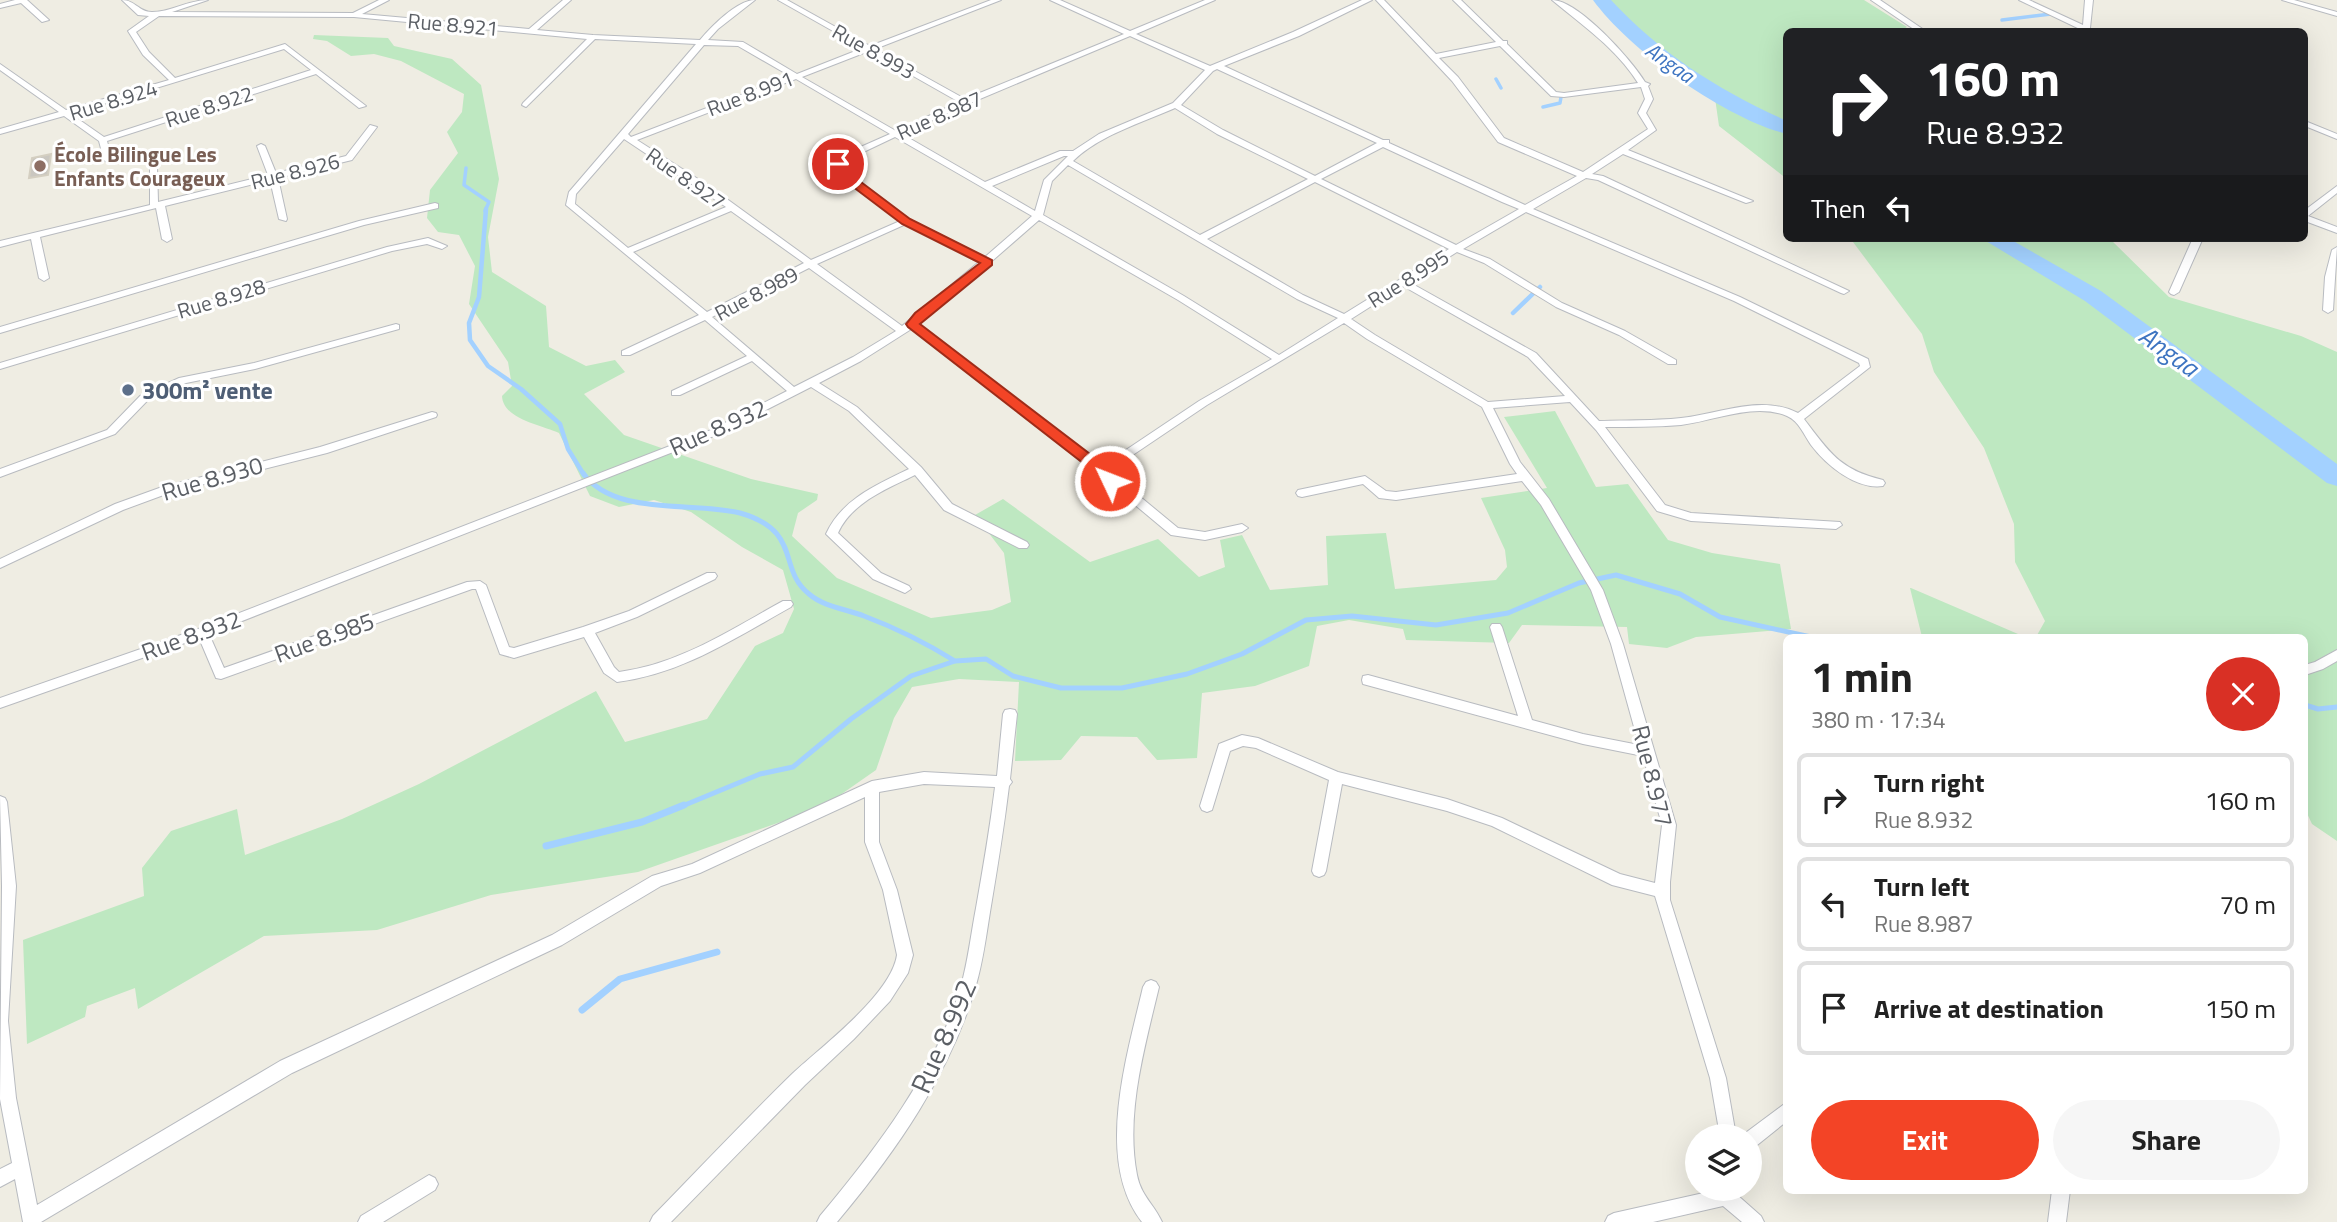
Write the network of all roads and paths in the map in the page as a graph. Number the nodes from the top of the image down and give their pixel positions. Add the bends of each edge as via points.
1 (22, 0) edge
2 (127, 0) edge
3 (204, 0) edge
4 (385, 0) edge
5 (567, 0) edge
6 (751, 0) edge
7 (782, 0) edge
8 (997, 0) edge
9 (1054, 0) edge
10 (1211, 0) edge
11 (1368, 0) edge
12 (1380, 0) edge
13 (1457, 0) edge
14 (1556, 0) edge
15 (1875, 0) edge
16 (2023, 0) edge
17 (2089, 0) edge
18 (2286, 0) edge
19 (0, 6) edge
20 (2337, 14) edge
21 (155, 15) junction
22 (354, 15) junction
23 (46, 20) dead end
24 (1918, 28) edge
25 (2086, 28) edge
26 (2090, 28) edge
27 (531, 31) junction
28 (1132, 32) junction
29 (593, 37) junction
30 (701, 43) junction
31 (1504, 43) junction
32 (868, 47) junction
33 (1433, 57) junction
34 (0, 66) edge
35 (1214, 67) junction
36 (317, 71) junction
37 (794, 76) junction
38 (174, 81) junction
39 (1646, 84) junction
40 (965, 102) junction
41 (526, 105) dead end
42 (1176, 105) junction
43 (362, 106) dead end
44 (69, 114) junction
45 (2308, 123) edge
46 (373, 127) dead end
47 (0, 132) edge
48 (894, 135) junction
49 (627, 137) junction
50 (2337, 137) edge
51 (103, 140) junction
52 (1386, 142) junction
53 (261, 146) dead end
54 (1623, 151) junction
55 (1073, 158) junction
56 (108, 160) dead end
57 (153, 166) dead end
58 (1583, 175) junction
59 (273, 176) junction
60 (1314, 178) junction
61 (983, 186) junction
62 (2337, 188) edge
63 (1749, 201) dead end
64 (157, 205) junction
65 (435, 206) dead end
66 (730, 208) junction
67 (1525, 208) junction
68 (2308, 213) edge
69 (1038, 216) junction
70 (2308, 217) edge
71 (284, 219) dead end
72 (906, 221) junction
73 (2337, 230) edge
74 (35, 235) junction
75 (1202, 238) junction
76 (167, 239) dead end
77 (2196, 242) edge
78 (0, 244) edge
79 (442, 246) dead end
80 (1455, 249) junction
81 (2337, 250) edge
82 (628, 251) junction
83 (988, 262) junction
84 (813, 263) junction
85 (44, 278) dead end
86 (1402, 282) junction
87 (1844, 291) dead end
88 (2174, 292) dead end
89 (2328, 310) dead end
90 (706, 316) junction
91 (1343, 317) junction
92 (913, 324) junction
93 (396, 327) dead end
94 (0, 330) edge
95 (901, 330) junction
96 (626, 353) dead end
97 (751, 358) junction
98 (1279, 359) junction
99 (1672, 362) dead end
100 (0, 366) edge
101 (811, 382) junction
102 (794, 392) junction
103 (676, 393) dead end
104 (1572, 399) junction
105 (1486, 405) junction
106 (432, 415) dead end
107 (1798, 418) junction
108 (1597, 424) junction
109 (715, 432) joint
110 (918, 470) junction
111 (1102, 471) junction
112 (0, 473) edge
113 (1523, 477) junction
114 (1879, 483) dead end
115 (1302, 494) dead end
116 (1836, 525) dead end
117 (1242, 528) dead end
118 (1023, 545) dead end
119 (0, 564) edge
120 (1585, 568) joint
121 (710, 576) dead end
122 (905, 589) dead end
123 (788, 604) dead end
124 (1496, 627) dead end
125 (587, 631) junction
126 (202, 632) junction
127 (2337, 655) edge
128 (2308, 669) edge
129 (1368, 680) dead end
130 (0, 703) edge
131 (1010, 715) dead end
132 (1527, 724) junction
133 (1648, 752) junction
134 (1336, 776) junction
135 (1005, 782) junction
136 (872, 787) junction
137 (0, 802) edge
138 (1207, 806) dead end
139 (1320, 872) dead end
140 (1661, 891) junction
141 (1151, 987) dead end
142 (1783, 1113) edge
143 (1726, 1124) edge
144 (1762, 1130) edge
145 (20, 1168) junction
146 (0, 1178) edge
147 (429, 1184) dead end
148 (2060, 1194) edge
149 (1695, 1201) edge
150 (1734, 1201) edge
151 (31, 1220) edge
152 (367, 1222) edge
153 (659, 1222) edge
154 (825, 1222) edge
155 (1153, 1222) edge
156 (1614, 1222) edge
157 (1755, 1222) edge
158 (2057, 1222) edge

1 - 19 street
1 - 23 street
2 - 21 street, Rue 8.921 via 141,13
3 - 21 street
4 - 22 street
5 - 27 street
6 - 30 street, Rue 8.927
7 - 32 street, Rue 8.993
8 - 32 street, Rue 8.991
9 - 28 street
10 - 28 street, Rue 8.987
11 - 35 street
12 - 33 street
13 - 31 street
14 - 39 street via 1585,21
15 - 24 street
16 - 25 street
17 - 26 street
18 - 20 street
21 - 22 street, Rue 8.921
21 - 38 street, Rue 8.924 via 131,33
22 - 27 street, Rue 8.921
27 - 29 street, Rue 8.921
28 - 35 street
28 - 40 street, Rue 8.987
29 - 30 street, Rue 8.921
29 - 41 street
30 - 37 street via 740,44
30 - 49 street, Rue 8.927
31 - 33 street
31 - 39 street via 1559,95
32 - 37 street, Rue 8.991
32 - 40 street, Rue 8.993
33 - 58 street via 1501,139
34 - 44 street
35 - 42 street
35 - 52 street
36 - 38 street via 285,46
36 - 43 street
36 - 51 street, Rue 8.922
37 - 48 street
37 - 49 street, Rue 8.991
38 - 44 street, Rue 8.924
39 - 54 street via 1649,99 1642,113 1652,130
40 - 48 street, Rue 8.987
42 - 55 street via 1102,136
42 - 60 street, Rue 8.995
44 - 47 street, Rue 8.924
44 - 51 street
45 - 50 street
46 - 59 street, Rue 8.926 via 349,158
48 - 61 street
48 - 72 street, Rue 8.987 via 850,155 838,168
49 - 66 street, Rue 8.927
49 - 82 street via 569,201 580,216
51 - 56 street
52 - 60 street
52 - 67 street
53 - 59 street
54 - 58 street
54 - 63 street
55 - 61 street via 1063,153
55 - 69 street via 1048,180
55 - 75 street
57 - 64 street
58 - 67 street
58 - 87 street via 1600,178
59 - 64 street, Rue 8.926
59 - 71 street
60 - 75 street
60 - 80 street, Rue 8.995
61 - 69 street
62 - 68 street
64 - 74 street, Rue 8.926
64 - 76 street
65 - 94 street via 362,223
66 - 82 street
66 - 84 street, Rue 8.927
67 - 80 street
67 - 107 street via 1737,299 1864,361 1866,367
69 - 83 street, Rue 8.932
69 - 98 street
70 - 73 street
72 - 83 street, Rue 8.987
72 - 84 street, Rue 8.989
74 - 78 street, Rue 8.926
74 - 85 street
75 - 91 street via 1300,297
77 - 88 street
79 - 100 street, Rue 8.928 via 428,241 390,249
80 - 86 street, Rue 8.995
80 - 99 street via 1486,261 1559,305
81 - 89 street
82 - 90 street
83 - 92 street, Rue 8.932
84 - 90 street, Rue 8.989
84 - 95 street, Rue 8.927
86 - 91 street, Rue 8.995
86 - 104 street via 1532,355
90 - 96 street
90 - 97 street, Rue 8.989
91 - 98 street, Rue 8.995
91 - 105 street
92 - 95 street, Rue 8.932
92 - 111 street
93 - 112 street via 255,366 183,380 144,398 111,432
95 - 101 street, Rue 8.932
97 - 102 street, Rue 8.989
97 - 103 street
98 - 111 street, Rue 8.995 via 1203,402
101 - 102 street, Rue 8.932
101 - 110 street via 853,409
102 - 109 street, Rue 8.932
104 - 105 street
104 - 108 street
105 - 113 street
106 - 119 street, Rue 8.930 via 323,450 166,490 119,507
107 - 108 street via 1772,409 1682,421
107 - 114 street via 1835,461 1857,477
108 - 116 street via 1653,500 1669,513
109 - 126 street, Rue 8.932
110 - 118 street via 948,507
110 - 122 street via 836,519 832,534 877,576
111 - 117 street via 1175,532 1205,536
113 - 115 street via 1395,496 1383,495 1365,480
113 - 120 street, Rue 8.977 via 1545,502
120 - 133 street, Rue 8.977 via 1617,644
121 - 125 street
123 - 125 street via 681,660 628,676 617,677 609,670
124 - 132 street
125 - 126 street, Rue 8.985 via 514,653 504,651 482,589 471,585 221,674
126 - 130 street, Rue 8.932
127 - 128 street
129 - 132 street
131 - 135 street, Rue 8.992
132 - 133 street
133 - 140 street, Rue 8.977 via 1669,825 1670,846
134 - 138 street via 1242,740 1224,748
134 - 139 street
134 - 140 street via 1497,822 1617,880
135 - 136 street via 924,778
135 - 154 street, Rue 8.992 via 974,963 955,1023 914,1102 873,1164
136 - 151 street via 695,869 657,881 557,940 297,1061
136 - 153 street via 872,842 890,890 905,954 897,981
137 - 145 street via 9,886 0,1021
140 - 143 street, Rue 8.977 via 1718,1078
141 - 155 street via 1136,1052 1126,1160 1131,1191
142 - 144 street
145 - 146 street
145 - 151 street
147 - 152 street
148 - 158 street
149 - 156 street
150 - 157 street

